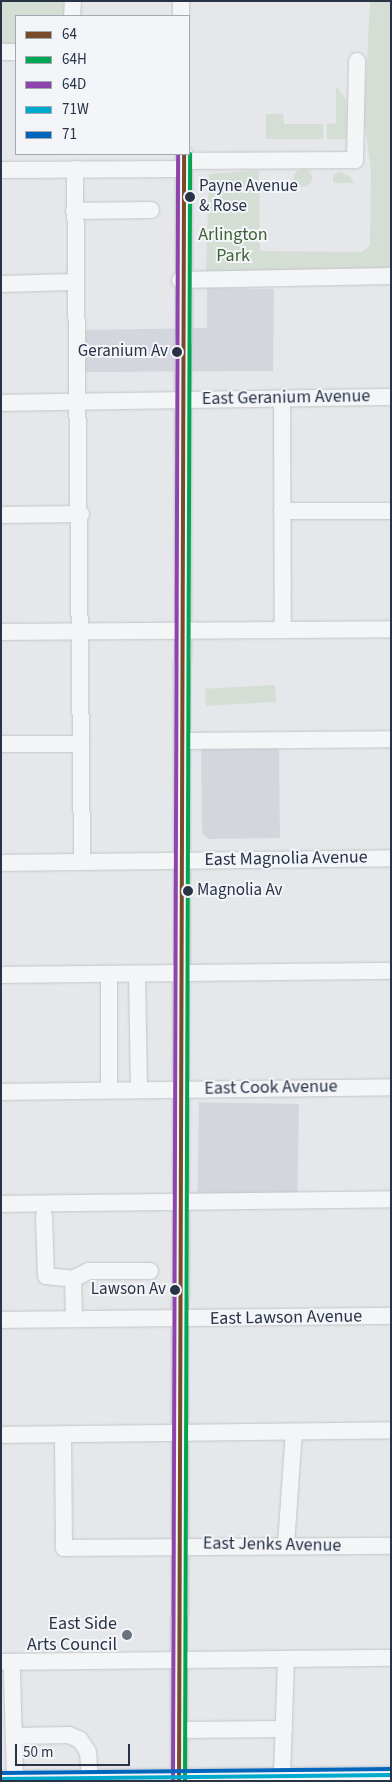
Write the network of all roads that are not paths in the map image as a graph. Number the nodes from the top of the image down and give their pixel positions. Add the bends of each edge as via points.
1 (73, 1) edge
2 (181, 1) edge
3 (72, 15) edge
4 (180, 15) edge
5 (1, 52) edge
6 (15, 52) edge
7 (357, 61) dead end
8 (184, 161) edge
9 (75, 169) junction
10 (1, 170) edge
11 (151, 210) dead end
12 (74, 211) junction
13 (391, 276) edge
14 (180, 280) junction
15 (73, 282) junction
16 (1, 284) edge
17 (391, 397) edge
18 (282, 398) junction
19 (181, 400) junction
20 (79, 401) junction
21 (1, 402) edge
22 (282, 511) junction
23 (391, 511) edge
24 (81, 514) junction
25 (1, 515) edge
26 (391, 629) edge
27 (283, 630) junction
28 (182, 631) junction
29 (1, 632) edge
30 (80, 632) junction
31 (391, 739) edge
32 (182, 741) junction
33 (1, 744) edge
34 (81, 744) junction
35 (391, 858) edge
36 (182, 861) junction
37 (82, 862) junction
38 (1, 863) edge
39 (391, 970) edge
40 (183, 973) junction
41 (109, 974) junction
42 (137, 974) junction
43 (1, 976) edge
44 (391, 1086) edge
45 (139, 1089) junction
46 (182, 1089) junction
47 (109, 1090) junction
48 (1, 1092) edge
49 (391, 1199) edge
50 (181, 1202) junction
51 (1, 1204) edge
52 (44, 1216) dead end
53 (150, 1270) dead end
54 (73, 1279) junction
55 (391, 1316) edge
56 (74, 1319) junction
57 (1, 1320) edge
58 (182, 1320) junction
59 (391, 1430) edge
60 (294, 1432) junction
61 (182, 1433) junction
62 (63, 1434) junction
63 (1, 1435) edge
64 (181, 1544) junction
65 (286, 1546) junction
66 (391, 1546) edge
67 (391, 1658) edge
68 (286, 1659) junction
69 (181, 1660) junction
70 (7, 1667) edge
71 (284, 1729) junction
72 (180, 1730) junction
73 (14, 1736) junction
74 (282, 1775) junction
75 (391, 1775) edge
76 (90, 1778) junction
77 (179, 1778) edge
78 (305, 1778) edge
79 (8, 1779) edge
80 (68, 1780) edge

1 - 3 street
2 - 4 street
5 - 6 street
7 - 8 street via 355,160
8 - 9 street
8 - 14 street
9 - 10 street
9 - 12 street
11 - 12 street
12 - 15 street
13 - 14 street
14 - 19 street
15 - 16 street
15 - 20 street
17 - 18 street, East Geranium Avenue
18 - 19 street, East Geranium Avenue
18 - 22 street
19 - 20 street, East Geranium Avenue
19 - 28 street
20 - 21 street, East Geranium Avenue
20 - 24 street
22 - 23 street
22 - 27 street
24 - 25 street
24 - 30 street
26 - 27 street
27 - 28 street
28 - 30 street
28 - 32 street
29 - 30 street
30 - 34 street
31 - 32 street
32 - 36 street
33 - 34 street
34 - 37 street
35 - 36 street, East Magnolia Avenue
36 - 37 street, East Magnolia Avenue
36 - 40 street
37 - 38 street, East Magnolia Avenue
39 - 40 street
40 - 42 street
40 - 46 street
41 - 42 street
41 - 43 street
41 - 47 street
42 - 45 street
44 - 46 street, East Cook Avenue
45 - 46 street, East Cook Avenue
45 - 47 street, East Cook Avenue
46 - 50 street
47 - 48 street, East Cook Avenue
49 - 50 street
50 - 51 street
50 - 58 street
52 - 54 street via 46,1276
53 - 54 street via 89,1271
54 - 56 street
55 - 58 street, East Lawson Avenue
56 - 57 street, East Lawson Avenue
56 - 58 street, East Lawson Avenue
58 - 61 street
59 - 60 street
60 - 61 street
60 - 65 street
61 - 62 street
61 - 64 street
62 - 63 street
62 - 64 street, East Jenks Avenue via 64,1548
64 - 65 street, East Jenks Avenue
64 - 69 street
65 - 66 street, East Jenks Avenue
67 - 68 street
68 - 69 street
68 - 71 street
69 - 70 street
69 - 72 street
70 - 73 street
71 - 72 street
71 - 74 street
72 - 77 street
73 - 76 street via 69,1735 80,1740 88,1752
73 - 79 street
74 - 77 street
74 - 78 street
75 - 78 street
76 - 77 street
76 - 80 street
79 - 80 street

